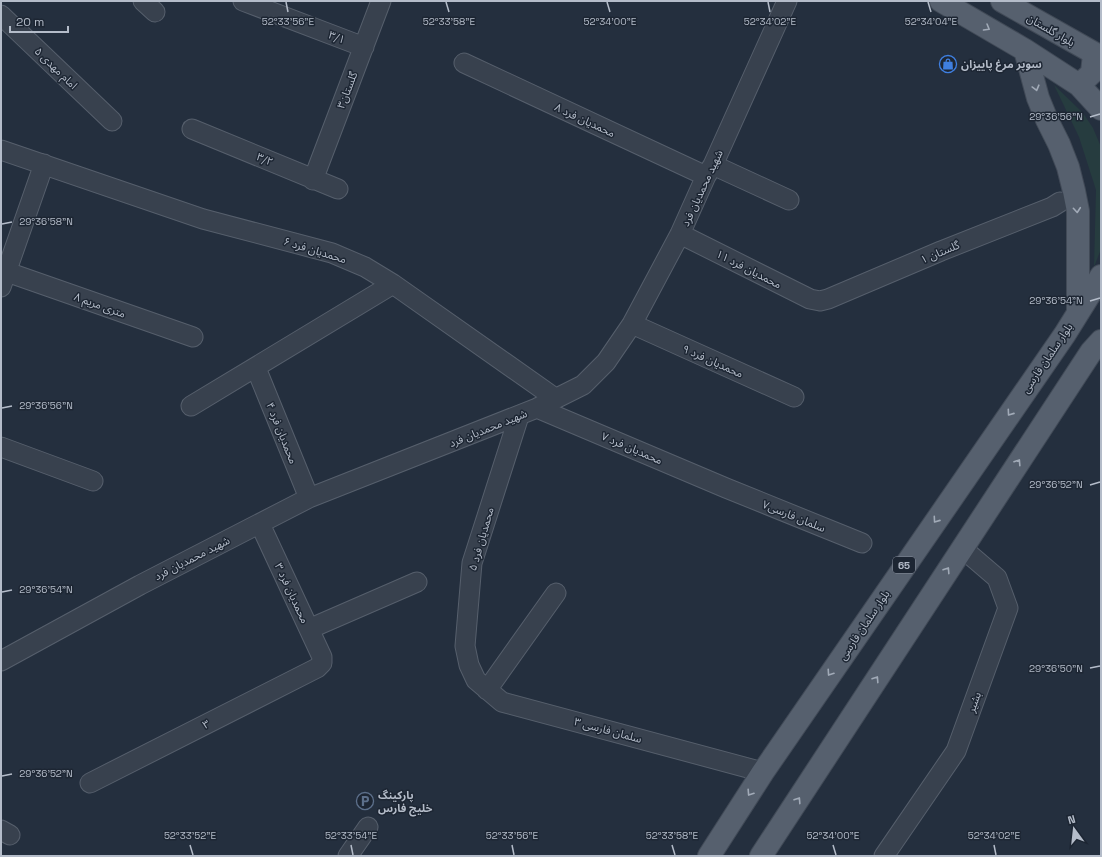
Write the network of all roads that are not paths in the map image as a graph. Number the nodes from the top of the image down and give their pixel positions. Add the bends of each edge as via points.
1 (243, 1) edge
2 (381, 1) edge
3 (787, 1) edge
4 (941, 1) edge
5 (1002, 1) edge
6 (1, 15) edge
7 (364, 47) junction
8 (1025, 50) junction
9 (1097, 56) edge
10 (464, 63) dead end
11 (1079, 85) junction
12 (1101, 110) edge
13 (112, 121) dead end
14 (192, 129) dead end
15 (1, 150) edge
16 (44, 164) junction
17 (709, 171) junction
18 (313, 180) junction
19 (338, 189) dead end
20 (789, 200) dead end
21 (1060, 202) dead end
22 (680, 234) junction
23 (1101, 276) edge
24 (4, 279) edge
25 (393, 284) junction
26 (820, 301) joint
27 (1078, 313) junction
28 (632, 324) junction
29 (193, 338) dead end
30 (1101, 341) edge
31 (256, 368) junction
32 (794, 397) dead end
33 (555, 398) junction
34 (191, 406) dead end
35 (537, 408) junction
36 (519, 416) junction
37 (1, 447) edge
38 (93, 481) dead end
39 (726, 488) joint
40 (309, 498) junction
41 (260, 524) junction
42 (862, 543) dead end
43 (962, 548) junction
44 (417, 582) dead end
45 (556, 593) dead end
46 (308, 629) junction
47 (1, 661) edge
48 (322, 663) joint
49 (469, 665) joint
50 (487, 690) junction
51 (763, 772) junction
52 (90, 783) dead end
53 (368, 827) dead end
54 (348, 856) edge
55 (709, 856) edge
56 (761, 856) edge
57 (884, 856) edge

1 - 7 street, ۳/۱
2 - 7 street, گلستان۳
3 - 17 street, شهید محمدیان فرد
4 -> 8 main road
5 - 9 main road, بلوار گلستان
6 - 13 street, ۵ امام مهدی
7 - 18 street, گلستان۳
8 - 11 main road
8 -> 27 main road via 1038,98 1068,166 1074,191 1078,211
9 - 11 main road via 1092,73
10 - 17 street, ۸ محمدیان فرد
11 - 12 main road
14 - 18 street, ۳/۲
15 - 16 street, ۶ محمدیان فرد
16 - 24 street
16 - 25 street, ۶ محمدیان فرد via 204,218 332,253 366,267
17 - 20 street, ۸ محمدیان فرد
17 - 22 street, شهید محمدیان فرد
18 - 19 street, ۳/۲
21 - 26 street, ۱ گلستان
22 - 26 street, ۱۱ محمدیان فرد via 810,299
22 - 28 street, شهید محمدیان فرد
23 - 27 main road, بلوار سلمان فارسی / 65
24 - 29 street, ۸ متری مریم
25 - 31 street
25 - 33 street, ۶ محمدیان فرد
27 -> 51 main road, بلوار سلمان فارسی / 65
28 - 32 street, ۹ محمدیان فرد
28 - 33 street, شهید محمدیان فرد via 606,362 583,385
43 -> 30 main road via 1090,352
31 - 34 street
31 - 40 street, ۴ محمدیان فرد
33 - 35 street, شهید محمدیان فرد
35 - 36 street, شهید محمدیان فرد
35 - 39 street, ۷ محمدیان فرد
36 - 40 street, شهید محمدیان فرد
36 - 49 street, ۵ محمدیان فرد via 472,563 465,646
37 - 38 street
39 - 42 street, سلمان فارسی۷
40 - 41 street, شهید محمدیان فرد
41 - 46 street, ۳ محمدیان فرد
41 - 47 street, شهید محمدیان فرد via 140,585
56 -> 43 main road
43 - 57 street, بشیر via 998,578 1008,608 956,751
44 - 46 street
45 - 50 street
46 - 48 street, ۳ محمدیان فرد via 322,657
48 - 52 street, ۳ via 317,668
49 - 50 street, ۳ سلمان فارسی via 476,680
50 - 51 street, ۳ سلمان فارسی via 502,702
51 -> 55 main road, بلوار سلمان فارسی / 65
53 - 54 street

